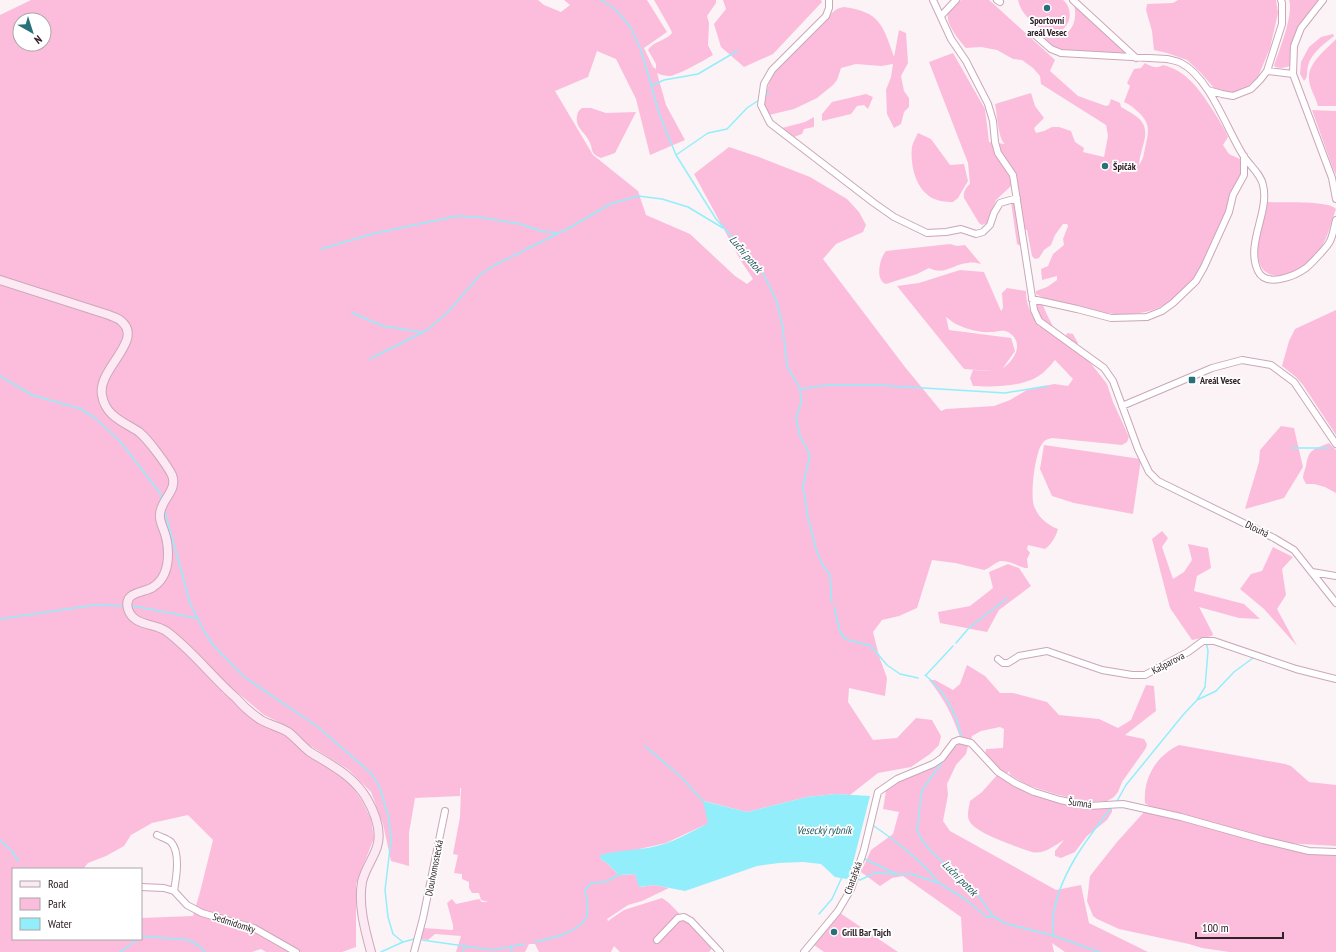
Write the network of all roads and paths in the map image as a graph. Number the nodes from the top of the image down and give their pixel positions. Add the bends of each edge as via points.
1 (828, 0) edge
2 (933, 0) edge
3 (956, 0) edge
4 (1073, 0) edge
5 (1281, 0) edge
6 (1323, 0) edge
7 (941, 16) junction
8 (1035, 35) dead end
9 (1136, 58) junction
10 (1267, 71) junction
11 (1293, 74) junction
12 (1208, 90) junction
13 (1244, 156) junction
14 (1017, 198) junction
15 (1336, 200) edge
16 (1336, 220) edge
17 (0, 280) edge
18 (1032, 299) junction
19 (1122, 406) junction
20 (1336, 444) edge
21 (1312, 572) junction
22 (1336, 576) edge
23 (1336, 603) edge
24 (998, 659) dead end
25 (1336, 679) edge
26 (878, 792) joint
27 (445, 810) dead end
28 (157, 835) dead end
29 (1336, 852) edge
30 (142, 887) edge
31 (174, 891) junction
32 (657, 940) dead end
33 (716, 951) edge
34 (296, 952) edge
35 (371, 952) edge
36 (414, 952) edge
37 (804, 952) edge

1 - 14 street via 826,16 772,70 764,84 761,105 770,123 874,204 927,233 960,229 976,234 983,232 990,225 1000,203
2 - 7 street
3 - 7 street
4 - 9 street
5 - 10 street via 1282,24
6 - 11 street via 1301,28 1294,46
7 - 14 street via 951,39 966,61 988,104 998,153 1013,174
8 - 9 street via 1061,53
9 - 12 street via 1167,59 1181,63
10 - 11 street
10 - 12 street via 1251,89 1233,96
11 - 15 street via 1332,178
12 - 13 street
13 - 16 street via 1263,184 1264,200 1254,248 1258,273 1267,279 1280,281 1306,268 1329,243
13 - 18 street via 1244,175 1233,195 1229,212 1204,266 1196,280 1162,311 1147,317 1111,318
14 - 18 street
17 - 35 street via 110,315 121,320 126,328 128,334 125,346 106,372 102,395 112,414 140,433 152,446 172,475 174,484 160,515 166,535 167,567 161,580 152,588 136,593 130,598 128,608 133,617 141,623 165,631 235,698 261,719 288,732 301,745 343,772 364,794 379,831 376,848 362,883 363,923
18 - 19 street via 1039,321 1104,368
19 - 20 street via 1212,368 1242,360 1271,365 1294,382
19 - 21 street, Dlouhá via 1149,472 1158,481 1274,538 1294,550
21 - 22 street
21 - 23 street, Dlouhá
24 - 25 street, Kašparova via 1003,664 1019,656 1047,651 1102,670 1132,676 1145,675 1188,652 1202,641 1214,641 1296,669
26 - 29 street, Šumná via 898,779 933,764 959,740 971,744 998,772 1015,783 1060,800 1089,806 1123,804 1309,851
26 - 37 street, Chatařská via 864,850 845,900
27 - 36 street, Dlouhomostecká
28 - 31 street via 171,842 175,849 177,859
30 - 31 street
31 - 34 street, Sedmidomky via 187,905 254,928
32 - 33 street via 678,918 684,917

